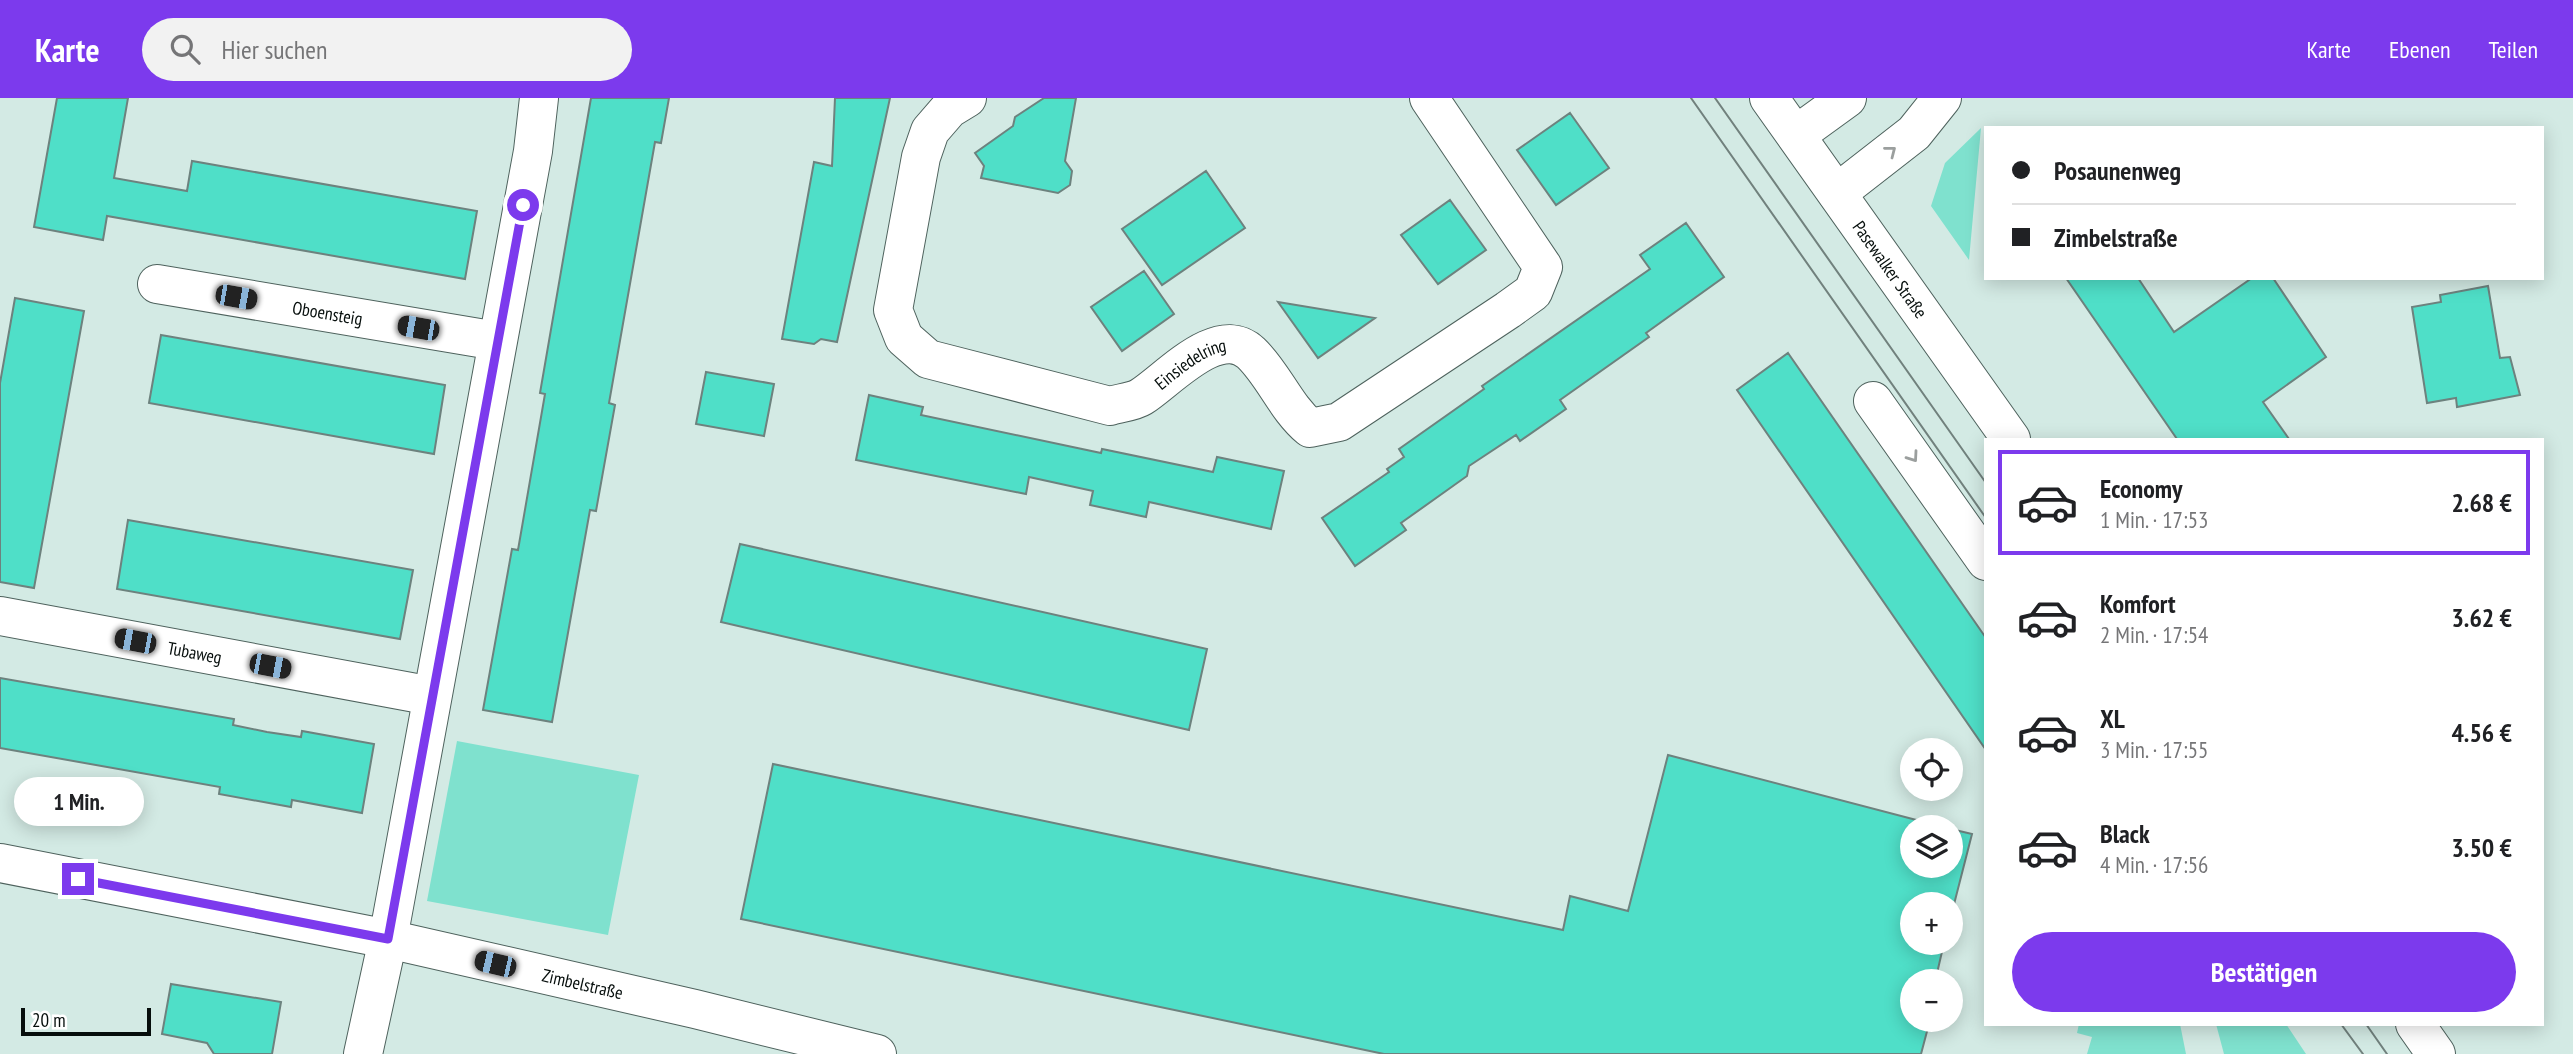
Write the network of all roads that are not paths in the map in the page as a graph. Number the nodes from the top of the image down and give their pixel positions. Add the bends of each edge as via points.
1 (539, 98) edge
2 (967, 98) edge
3 (1429, 98) edge
4 (1769, 98) edge
5 (1847, 98) edge
6 (1942, 98) edge
7 (1796, 135) junction
8 (1837, 193) junction
9 (157, 284) dead end
10 (497, 341) junction
11 (1873, 401) dead end
12 (2010, 438) edge
13 (1984, 558) edge
14 (0, 616) edge
15 (432, 696) junction
16 (0, 863) edge
17 (388, 939) junction
18 (2416, 1026) edge
19 (363, 1054) edge
20 (877, 1054) edge
21 (2436, 1054) edge

1 - 10 street
2 - 3 street, Einsiedelring via 949,109 930,131 921,157 893,310 904,338 928,359 1110,406 1139,398 1208,347 1236,344 1251,353 1295,415 1310,428 1339,422 1508,310 1533,292 1543,267
4 - 7 street, Pasewalker Straße
5 - 7 street
8 -> 6 street via 1914,133
7 - 8 street, Pasewalker Straße
8 - 12 street, Pasewalker Straße
9 - 10 street, Oboensteig
10 - 15 street
11 -> 13 street
14 - 15 street, Tubaweg
15 - 17 street
16 - 17 street, Zimbelstraße
17 - 19 street
17 - 20 street, Zimbelstraße
18 - 21 street

